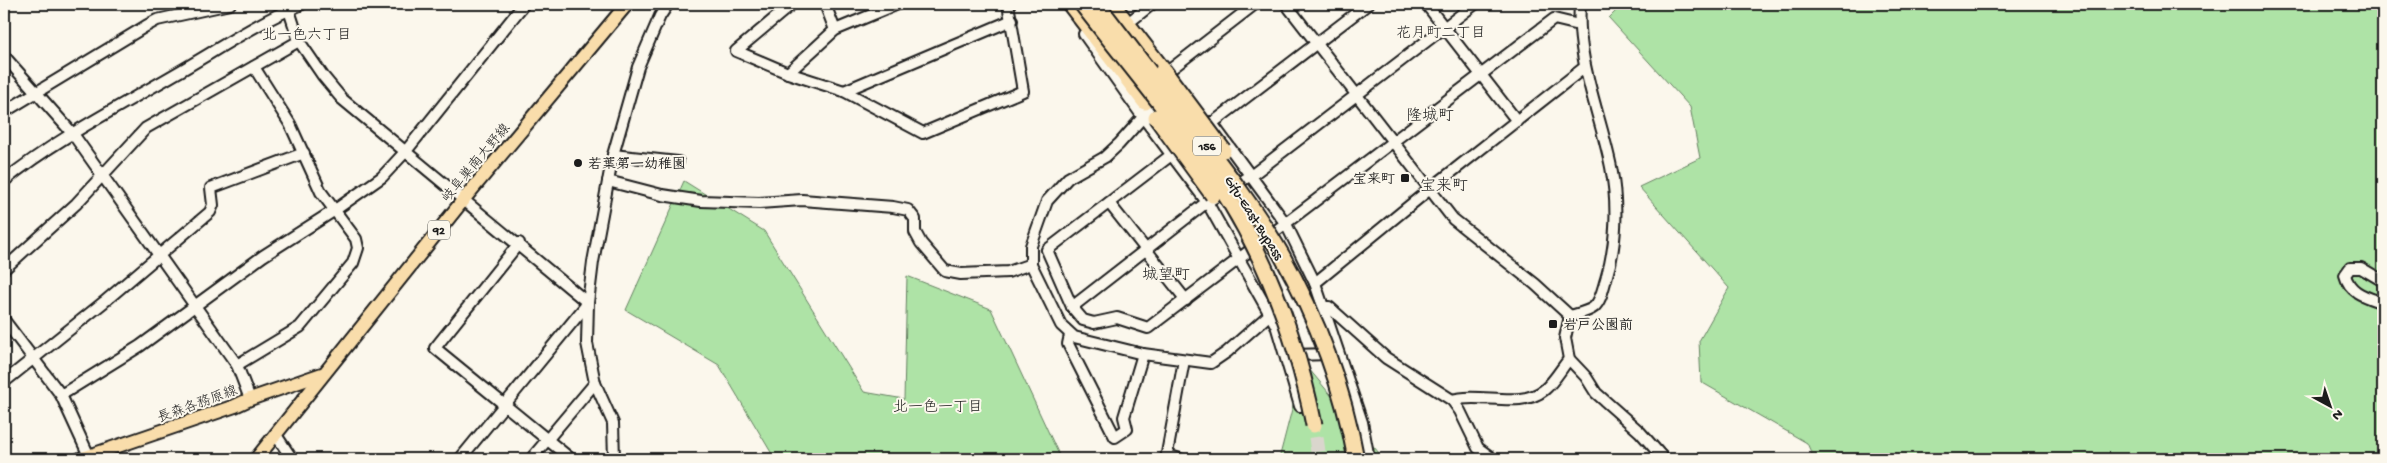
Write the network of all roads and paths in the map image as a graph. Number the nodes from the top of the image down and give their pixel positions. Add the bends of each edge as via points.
1 (230, 4) edge
2 (302, 4) edge
3 (627, 4) edge
4 (668, 4) edge
5 (792, 4) edge
6 (826, 4) edge
7 (898, 4) edge
8 (1008, 4) edge
9 (1064, 4) edge
10 (1070, 4) edge
11 (1082, 4) edge
12 (1097, 4) edge
13 (1112, 4) edge
14 (1121, 4) edge
15 (1152, 4) edge
16 (1255, 4) edge
17 (1286, 4) edge
18 (1368, 4) edge
19 (1426, 4) edge
20 (1475, 4) edge
21 (1580, 4) edge
22 (521, 5) edge
23 (287, 7) edge
24 (1133, 19) junction
25 (1012, 20) junction
26 (1579, 25) junction
27 (1444, 28) junction
28 (835, 30) junction
29 (299, 42) junction
30 (1317, 43) junction
31 (4, 56) edge
32 (254, 67) junction
33 (1585, 67) junction
34 (1167, 69) junction
35 (788, 73) junction
36 (1480, 74) junction
37 (844, 91) junction
38 (38, 92) junction
39 (1356, 95) junction
40 (4, 112) edge
41 (1143, 117) junction
42 (1517, 121) junction
43 (1212, 123) junction
44 (74, 134) junction
45 (1392, 140) junction
46 (406, 151) junction
47 (304, 153) junction
48 (613, 155) junction
49 (1171, 155) junction
50 (678, 162) dead end
51 (104, 175) junction
52 (1252, 175) junction
53 (4, 181) edge
54 (608, 181) junction
55 (1430, 189) junction
56 (464, 199) junction
57 (1207, 202) junction
58 (1109, 203) junction
59 (335, 210) junction
60 (1286, 224) junction
61 (518, 243) junction
62 (1144, 250) junction
63 (160, 254) junction
64 (1239, 260) junction
65 (1031, 264) junction
66 (4, 268) edge
67 (1270, 278) junction
68 (2383, 281) edge
69 (1315, 282) junction
70 (1304, 298) junction
71 (1186, 300) junction
72 (588, 303) junction
73 (2383, 303) edge
74 (194, 304) junction
75 (1072, 307) junction
76 (1323, 307) junction
77 (1270, 314) junction
78 (1570, 316) junction
79 (4, 320) edge
80 (1070, 335) junction
81 (1143, 354) junction
82 (1338, 354) junction
83 (1286, 356) junction
84 (33, 358) junction
85 (1569, 359) junction
86 (1184, 360) junction
87 (237, 366) junction
88 (323, 373) junction
89 (4, 382) edge
90 (594, 383) junction
91 (62, 395) junction
92 (250, 399) junction
93 (1452, 400) junction
94 (505, 405) junction
95 (1300, 406) dead end
96 (1315, 431) tunnel mouth
97 (276, 435) junction
98 (546, 440) junction
99 (84, 457) edge
100 (1167, 457) edge
101 (256, 459) edge
102 (292, 459) edge
103 (460, 459) edge
104 (530, 459) edge
105 (571, 459) edge
106 (614, 459) edge
107 (1180, 459) edge
108 (1356, 459) edge
109 (1369, 459) edge
110 (1493, 459) edge
111 (1664, 459) edge

1 - 38 street via 158,20
2 - 23 street
3 - 56 main road, 岐阜巣南大野線 / 92
4 - 48 street via 638,67
5 - 35 street via 736,52
6 - 28 street
7 - 28 street
8 - 25 street
9 - 41 street
10 - 67 highway, 156, bridge via 1239,232 1259,268
11 - 67 highway, Gifu-East Bypass / 156, bridge via 1198,154 1239,218
12 - 70 highway, Gifu-East Bypass / 156, bridge via 1240,190 1281,254
13 - 34 highway, 156
14 - 24 street
15 - 24 street
16 - 34 street
17 - 30 street
18 - 30 street
19 - 27 street
20 - 27 street
21 - 26 street
22 - 46 street
23 - 29 street
23 - 44 street
24 - 34 street
25 - 37 street
25 - 37 street via 1023,91 1014,95 923,133
26 - 33 street
26 - 36 street via 1554,19
27 - 36 street
27 - 39 street
28 - 35 street
29 - 32 street
29 - 46 street via 342,99
30 - 39 street
30 - 43 street
31 - 38 street
32 - 47 street via 279,103
32 - 51 street via 146,128
33 - 42 street
33 - 78 street via 1611,167 1616,206 1611,263 1600,298 1590,310
34 - 41 street
34 - 43 street
34 - 70 highway, 156, bridge via 1251,189 1298,268 1306,287
35 - 37 street
36 - 42 street
36 - 45 street
38 - 40 street
38 - 44 street
39 - 45 street
39 - 52 street
41 - 49 street
41 - 65 street via 1105,157 1068,178 1047,201 1031,246
42 - 55 street
43 - 49 street
43 - 52 street
44 - 51 street
44 - 53 street via 24,164
45 - 55 street
45 - 60 street
46 - 56 street
46 - 59 street via 382,176
47 - 59 street via 321,192
47 - 63 street via 211,188 214,204 210,212
48 - 50 street
48 - 54 street
49 - 57 street
49 - 58 street
51 - 63 street
51 - 66 street via 50,229
52 - 57 street
52 - 60 street
54 - 65 street via 701,201 759,203 802,200 893,207 908,210 915,219 915,232 921,244 945,271 961,274 1008,272
54 - 72 street
55 - 69 street
55 - 78 street via 1452,219
56 - 61 street
56 - 88 main road, 岐阜巣南大野線 / 92
57 - 62 street
57 - 64 street
58 - 62 street
58 - 75 street via 1047,250
59 - 74 street
59 - 87 street via 356,239 358,248 353,263 300,327
60 - 64 street
60 - 69 street
61 - 72 street
61 - 94 street via 435,348
62 - 71 street
62 - 75 street
63 - 74 street
63 - 84 street
64 - 71 street
64 - 77 street
65 - 80 street via 1061,325
67 - 96 highway, Gifu-East Bypass / 156, bridge via 1294,344
68 - 73 street via 2361,268 2350,268 2345,275 2354,292
69 - 76 street
70 - 108 highway, Gifu-East Bypass / 156, bridge via 1343,397
71 - 75 street via 1148,328 1117,318 1094,324 1083,320
72 - 90 street via 587,343
72 - 94 street
74 - 87 street
74 - 91 street via 140,346
76 - 82 street
76 - 93 street via 1329,307 1386,358
77 - 83 street
77 - 86 street via 1211,363
78 - 85 street via 1565,338
79 - 84 street
80 - 81 street
80 - 81 street via 1068,344 1115,437 1127,429 1124,417
81 - 86 street
82 - 83 street
82 - 109 street via 1362,422
83 - 95 street
84 - 89 street
84 - 91 street
85 - 93 street via 1544,390 1530,398
85 - 111 street via 1596,393 1640,432
86 - 100 street
87 - 92 street
88 - 92 main road, 長森各務原線
88 - 97 main road, 岐阜巣南大野線 / 92
90 - 98 street
90 - 106 street via 613,423
91 - 99 street
92 - 99 main road, 長森各務原線
93 - 110 street via 1478,448
94 - 98 street
94 - 103 street
97 - 101 main road, 岐阜巣南大野線 / 92
97 - 102 street
98 - 104 street
98 - 105 street
100 - 107 street

